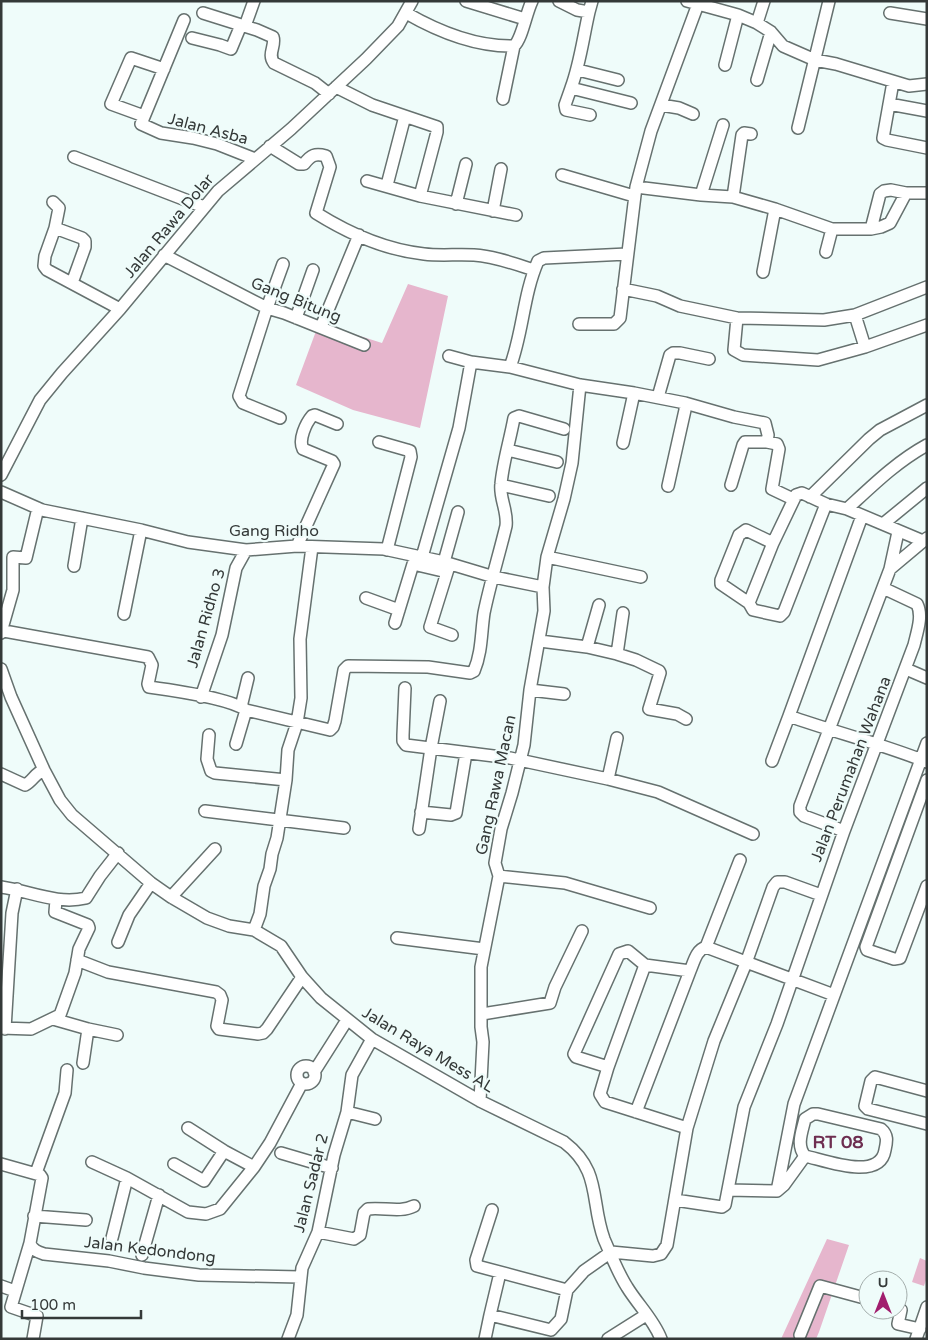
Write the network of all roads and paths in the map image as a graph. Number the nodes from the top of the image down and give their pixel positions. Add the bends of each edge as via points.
1 (412, 1) edge
2 (466, 1) edge
3 (532, 1) edge
4 (559, 1) edge
5 (764, 1) edge
6 (829, 1) edge
7 (251, 2) edge
8 (693, 3) edge
9 (718, 5) edge
10 (590, 7) edge
11 (406, 13) junction
12 (890, 13) dead end
13 (203, 14) dead end
14 (738, 15) junction
15 (524, 19) junction
16 (927, 19) edge
17 (184, 20) dead end
18 (757, 23) junction
19 (243, 26) junction
20 (771, 32) junction
21 (192, 38) dead end
22 (514, 46) junction
23 (815, 60) junction
24 (725, 65) dead end
25 (164, 69) junction
26 (578, 70) junction
27 (618, 80) dead end
28 (757, 80) dead end
29 (893, 82) junction
30 (927, 84) edge
31 (572, 88) junction
32 (333, 90) junction
33 (503, 99) dead end
34 (631, 103) dead end
35 (889, 104) junction
36 (660, 105) junction
37 (927, 111) edge
38 (693, 114) dead end
39 (590, 115) dead end
40 (144, 116) junction
41 (405, 116) junction
42 (722, 125) dead end
43 (798, 128) dead end
44 (751, 134) dead end
45 (270, 146) junction
46 (927, 148) edge
47 (74, 157) dead end
48 (255, 159) junction
49 (466, 164) dead end
50 (501, 169) dead end
51 (562, 175) dead end
52 (367, 181) dead end
53 (387, 186) junction
54 (635, 192) junction
55 (906, 193) junction
56 (927, 193) edge
57 (701, 195) junction
58 (420, 196) junction
59 (733, 197) junction
60 (53, 202) dead end
61 (456, 204) junction
62 (204, 207) junction
63 (775, 209) junction
64 (493, 211) junction
65 (516, 215) dead end
66 (55, 228) junction
67 (832, 228) junction
68 (871, 228) junction
69 (359, 235) junction
70 (826, 252) dead end
71 (627, 254) junction
72 (164, 255) junction
73 (283, 264) dead end
74 (313, 270) dead end
75 (534, 270) junction
76 (763, 272) dead end
77 (72, 283) junction
78 (927, 287) edge
79 (623, 290) junction
80 (267, 308) junction
81 (120, 309) junction
82 (855, 315) junction
83 (296, 318) junction
84 (737, 318) junction
85 (579, 324) dead end
86 (927, 324) edge
87 (321, 327) junction
88 (364, 345) dead end
89 (864, 347) junction
90 (449, 356) dead end
91 (709, 359) dead end
92 (471, 362) junction
93 (510, 367) junction
94 (580, 385) junction
95 (634, 393) junction
96 (658, 397) junction
97 (686, 403) junction
98 (927, 405) edge
99 (280, 418) dead end
100 (337, 424) dead end
101 (564, 429) dead end
102 (380, 442) dead end
103 (767, 442) junction
104 (624, 443) dead end
105 (927, 445) edge
106 (508, 450) junction
107 (557, 462) dead end
108 (1, 475) edge
109 (501, 485) junction
110 (731, 485) dead end
111 (668, 486) dead end
112 (927, 488) edge
113 (1, 492) edge
114 (549, 496) dead end
115 (810, 497) junction
116 (793, 498) junction
117 (826, 504) junction
118 (38, 508) junction
119 (846, 509) junction
120 (458, 512) dead end
121 (862, 516) junction
122 (82, 518) junction
123 (882, 524) junction
124 (141, 530) junction
125 (898, 532) junction
126 (925, 539) edge
127 (773, 543) junction
128 (297, 546) junction
129 (312, 547) junction
130 (246, 550) junction
131 (387, 550) junction
132 (422, 557) junction
133 (547, 557) junction
134 (74, 566) dead end
135 (447, 566) junction
136 (890, 569) junction
137 (494, 577) junction
138 (641, 577) dead end
139 (883, 588) junction
140 (544, 590) junction
141 (366, 598) dead end
142 (749, 603) junction
143 (599, 605) dead end
144 (399, 610) junction
145 (124, 614) dead end
146 (623, 614) dead end
147 (395, 623) dead end
148 (1, 632) edge
149 (452, 635) dead end
150 (540, 641) junction
151 (587, 647) junction
152 (617, 654) junction
153 (1, 669) edge
154 (906, 669) junction
155 (248, 678) dead end
156 (927, 678) edge
157 (405, 688) dead end
158 (530, 690) junction
159 (564, 694) dead end
160 (201, 697) junction
161 (440, 700) dead end
162 (243, 708) junction
163 (789, 716) junction
164 (686, 719) dead end
165 (297, 723) junction
166 (828, 730) junction
167 (209, 736) dead end
168 (617, 738) dead end
169 (927, 743) edge
170 (236, 744) dead end
171 (877, 744) junction
172 (431, 748) junction
173 (466, 753) junction
174 (520, 761) junction
175 (772, 761) dead end
176 (924, 761) edge
177 (44, 770) junction
178 (1, 774) edge
179 (608, 779) junction
180 (286, 780) junction
181 (927, 780) edge
182 (205, 811) dead end
183 (421, 812) junction
184 (280, 819) junction
185 (344, 828) dead end
186 (418, 829) dead end
187 (844, 831) junction
188 (753, 834) dead end
189 (215, 849) dead end
190 (118, 853) junction
191 (740, 860) dead end
192 (499, 876) junction
193 (151, 883) junction
194 (927, 886) edge
195 (1, 887) edge
196 (17, 889) junction
197 (820, 895) junction
198 (171, 897) junction
199 (56, 900) junction
200 (650, 908) dead end
201 (254, 930) junction
202 (582, 931) dead end
203 (397, 938) dead end
204 (118, 942) dead end
205 (706, 947) junction
206 (484, 949) junction
207 (77, 960) junction
208 (746, 963) junction
209 (645, 965) junction
210 (690, 970) junction
211 (302, 977) junction
212 (793, 980) junction
213 (834, 995) junction
214 (482, 1014) junction
215 (53, 1019) junction
216 (347, 1020) junction
217 (3, 1028) edge
218 (88, 1029) junction
219 (117, 1035) dead end
220 (372, 1038) junction
221 (83, 1064) dead end
222 (608, 1067) junction
223 (67, 1070) dead end
224 (927, 1091) edge
225 (480, 1101) junction
226 (347, 1112) junction
227 (636, 1112) junction
228 (375, 1119) dead end
229 (927, 1124) edge
230 (188, 1128) dead end
231 (686, 1128) junction
232 (224, 1152) junction
233 (282, 1153) dead end
234 (805, 1156) junction
235 (92, 1162) dead end
236 (1, 1164) edge
237 (174, 1164) dead end
238 (254, 1168) junction
239 (332, 1168) junction
240 (36, 1173) junction
241 (128, 1178) junction
242 (728, 1190) junction
243 (777, 1191) junction
244 (159, 1195) junction
245 (675, 1200) junction
246 (414, 1206) dead end
247 (492, 1210) dead end
248 (34, 1216) junction
249 (86, 1220) dead end
250 (318, 1232) junction
251 (112, 1238) dead end
252 (30, 1243) junction
253 (611, 1252) junction
254 (142, 1255) dead end
255 (500, 1273) junction
256 (300, 1277) junction
257 (1, 1286) edge
258 (567, 1290) junction
259 (15, 1291) junction
260 (858, 1296) edge
261 (927, 1308) edge
262 (490, 1315) junction
263 (646, 1315) junction
264 (899, 1320) edge
265 (918, 1334) edge
266 (800, 1335) dead end
267 (34, 1339) edge
268 (288, 1339) edge
269 (485, 1339) edge
270 (608, 1339) edge
271 (661, 1339) edge

1 - 11 street, Jalan Rawa Dolar
2 - 15 street
3 - 15 street
4 - 10 street via 578,10
5 - 18 street
6 - 23 street
7 - 19 street
8 - 9 street
8 - 36 street
9 - 14 street
10 - 26 street
11 - 22 street via 430,27 458,37
11 - 32 street, Jalan Rawa Dolar via 387,38
12 - 16 street
13 - 19 street
14 - 18 street
14 - 24 street
15 - 22 street via 518,43
17 - 25 street
18 - 20 street
19 - 21 street via 231,49
19 - 32 street via 272,37 274,63
20 - 23 street via 783,46
20 - 28 street
22 - 33 street
23 - 29 street
23 - 43 street
25 - 40 street
25 - 40 street via 131,58 111,104
26 - 27 street
26 - 31 street
29 - 30 street via 910,86
29 - 35 street
31 - 34 street
31 - 39 street via 566,110
32 - 41 street
32 - 45 street, Jalan Rawa Dolar
35 - 37 street
35 - 46 street via 884,139
36 - 38 street
36 - 54 street
40 - 48 street, Jalan Asba via 141,124 154,131 217,144
41 - 53 street
41 - 58 street via 437,128
42 - 57 street
44 - 59 street via 742,135
45 - 48 street, Jalan Rawa Dolar
45 - 69 street via 299,164 304,164 313,154 326,156 330,167 316,213 341,229
47 - 62 street
48 - 62 street, Jalan Rawa Dolar
49 - 61 street
50 - 64 street
51 - 54 street
52 - 53 street
53 - 58 street
54 - 57 street
54 - 71 street
55 - 56 street
55 - 68 street via 890,223
55 - 68 street via 892,190 880,194
57 - 59 street
58 - 61 street
59 - 63 street
60 - 66 street via 58,208
61 - 64 street
62 - 72 street, Jalan Rawa Dolar
63 - 67 street
63 - 76 street
64 - 65 street
66 - 77 street via 44,266
66 - 77 street via 85,241
67 - 68 street
67 - 70 street
69 - 75 street via 387,247 424,254 477,255
69 - 87 street
71 - 75 street via 544,258 538,261
71 - 79 street
72 - 80 street, Gang Bitung
72 - 81 street, Jalan Rawa Dolar
73 - 80 street
74 - 83 street
75 - 93 street
77 - 81 street
78 - 82 street
79 - 84 street
79 - 85 street via 617,323
80 - 83 street, Gang Bitung
80 - 99 street via 239,396 243,404
81 - 108 street, Jalan Rawa Dolar via 40,400
82 - 84 street via 824,320
82 - 89 street
83 - 87 street, Gang Bitung
84 - 89 street via 734,350 743,355 818,360
86 - 89 street
87 - 88 street, Gang Bitung
90 - 92 street
91 - 96 street via 680,352 670,355
92 - 93 street
92 - 132 street via 459,428
93 - 94 street
94 - 95 street
94 - 133 street, Gang Rawa Macan via 572,463
95 - 96 street
95 - 104 street
96 - 97 street
97 - 103 street via 764,422
97 - 111 street
98 - 115 street via 868,439
100 - 128 street via 312,416 301,440 303,449 334,464
101 - 106 street via 516,416
102 - 131 street via 410,451 411,456
103 - 110 street via 745,442
103 - 116 street via 777,444 778,449 772,489
105 - 119 street via 889,471
106 - 107 street
106 - 109 street
109 - 114 street
109 - 137 street via 507,516
112 - 123 street
113 - 118 street, Gang Ridho
115 - 116 street via 799,494
115 - 117 street
116 - 127 street
117 - 119 street
117 - 142 street via 784,612 776,616 753,610
118 - 122 street, Gang Ridho
118 - 148 street via 26,558 13,557 13,590
119 - 121 street
120 - 135 street
121 - 123 street
121 - 163 street
122 - 124 street, Gang Ridho
122 - 134 street
123 - 125 street
124 - 130 street, Gang Ridho via 188,542
124 - 145 street
125 - 126 street
125 - 136 street
126 - 136 street
127 - 142 street
127 - 142 street via 746,530 739,535 721,584
128 - 129 street, Gang Ridho
128 - 130 street, Gang Ridho
129 - 131 street, Gang Ridho
129 - 165 street via 300,639 301,698
130 - 160 street, Jalan Ridho 3 via 236,568 222,635
131 - 132 street, Gang Ridho
132 - 135 street, Gang Ridho
133 - 138 street
133 - 140 street, Gang Rawa Macan
135 - 137 street, Gang Ridho
135 - 144 street via 413,564
135 - 149 street via 430,627
136 - 139 street
137 - 140 street, Gang Ridho
137 - 165 street via 474,671 348,666 344,670 333,728 325,730
139 - 154 street, Jalan Perumahan Wahana via 918,607 918,627
139 - 166 street
140 - 150 street, Gang Rawa Macan
141 - 144 street
143 - 151 street
144 - 147 street
146 - 152 street
148 - 160 street via 148,658 152,664 149,687
150 - 151 street
150 - 158 street, Gang Rawa Macan
151 - 152 street
152 - 164 street via 659,671 649,710 677,714
153 - 177 street, Jalan Raya Mess AL
154 - 156 street
154 - 171 street, Jalan Perumahan Wahana
155 - 162 street
157 - 172 street via 404,743
158 - 159 street
158 - 174 street, Gang Rawa Macan
160 - 162 street
161 - 172 street
162 - 165 street
162 - 170 street
163 - 166 street
163 - 175 street
165 - 180 street via 288,750
166 - 171 street
166 - 187 street via 800,809 804,816
167 - 180 street via 207,760 211,771
168 - 179 street
169 - 176 street
171 - 176 street
171 - 187 street, Jalan Perumahan Wahana
172 - 173 street
172 - 183 street
173 - 174 street
173 - 183 street via 456,814
174 - 179 street
174 - 192 street, Gang Rawa Macan via 501,829 495,863
176 - 213 street
177 - 178 street via 25,785
177 - 190 street, Jalan Raya Mess AL via 72,815
179 - 188 street via 658,792
180 - 184 street
181 - 194 street via 866,950 900,958
182 - 184 street
183 - 186 street
184 - 185 street
184 - 201 street
187 - 197 street, Jalan Perumahan Wahana
189 - 198 street
190 - 193 street, Jalan Raya Mess AL
190 - 199 street via 86,898
191 - 205 street
192 - 200 street via 565,883
192 - 206 street, Gang Rawa Macan
193 - 198 street, Jalan Raya Mess AL
193 - 204 street via 128,915
195 - 196 street
196 - 199 street
196 - 217 street via 12,913
197 - 208 street via 778,882 773,887
197 - 212 street, Jalan Perumahan Wahana
198 - 201 street, Jalan Raya Mess AL via 207,918
199 - 207 street via 55,912 89,928
201 - 211 street, Jalan Raya Mess AL via 281,946
202 - 214 street via 550,1003
203 - 206 street
205 - 208 street
205 - 210 street via 698,952
206 - 214 street, Gang Rawa Macan
207 - 211 street via 108,972 216,992 222,1000 219,1029 258,1034 264,1033
207 - 215 street via 67,998 60,1015
208 - 212 street
208 - 231 street via 714,1040
209 - 210 street
209 - 222 street
209 - 222 street via 628,952 619,954 574,1054
210 - 227 street
211 - 216 street, Jalan Raya Mess AL
212 - 213 street
212 - 242 street, Jalan Perumahan Wahana via 744,1107
213 - 243 street via 791,1115
214 - 225 street, Gang Rawa Macan
215 - 217 street via 31,1029
215 - 218 street
216 - 220 street, Jalan Raya Mess AL
216 - 238 street via 314,1072 312,1081 302,1082
218 - 219 street
218 - 221 street
220 - 225 street, Jalan Raya Mess AL
220 - 226 street, Jalan Sadar 2 via 352,1075
222 - 227 street via 601,1088 602,1098 605,1102
223 - 240 street via 65,1093
224 - 229 street via 875,1077 865,1106
225 - 253 street, Jalan Raya Mess AL via 576,1151 590,1172 604,1237
226 - 228 street
226 - 239 street, Jalan Sadar 2
227 - 231 street
230 - 232 street
231 - 245 street
232 - 237 street via 204,1181
232 - 238 street
233 - 239 street
234 - 234 street via 800,1142 805,1119 813,1114 874,1126 885,1133 887,1139 881,1159 865,1168
234 - 243 street
235 - 241 street
236 - 240 street
238 - 244 street via 226,1204 215,1212 188,1212
239 - 250 street, Jalan Sadar 2
240 - 248 street via 42,1178
241 - 244 street
241 - 251 street
242 - 243 street
242 - 245 street via 722,1207
244 - 254 street
245 - 253 street via 667,1245 661,1254
246 - 250 street via 409,1209 368,1209 364,1212 360,1235 354,1239
247 - 255 street via 476,1260 477,1266
248 - 249 street
248 - 252 street
250 - 256 street, Jalan Sadar 2
252 - 256 street, Jalan Kedondong via 36,1251 44,1254 199,1275
252 - 259 street
253 - 258 street via 584,1271
253 - 263 street, Jalan Raya Mess AL via 626,1286
255 - 258 street
255 - 262 street
256 - 268 street, Jalan Sadar 2 via 297,1315
257 - 259 street
258 - 262 street via 562,1319 552,1330
259 - 267 street via 11,1308 37,1316
260 - 266 street via 820,1286
261 - 265 street
262 - 269 street
263 - 270 street
263 - 271 street, Jalan Raya Mess AL
264 - 265 street via 898,1324

